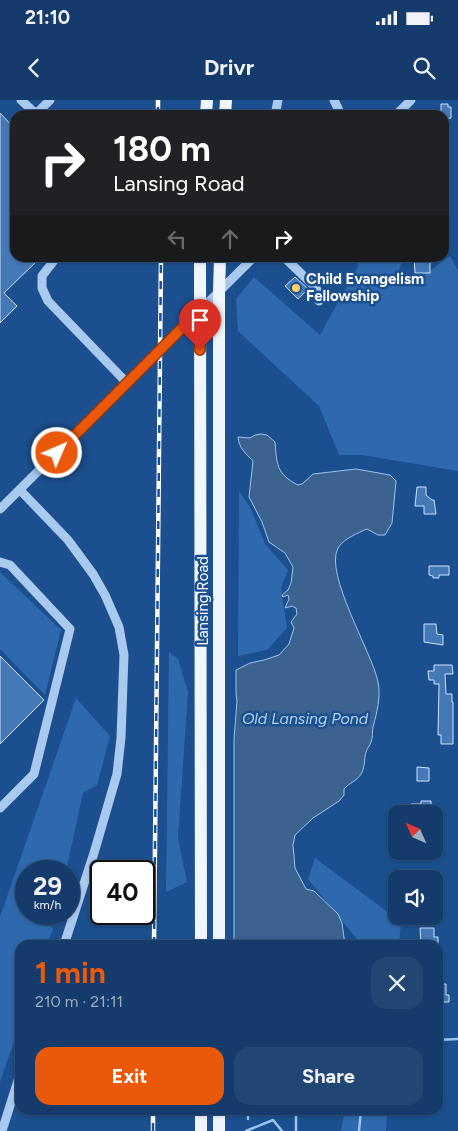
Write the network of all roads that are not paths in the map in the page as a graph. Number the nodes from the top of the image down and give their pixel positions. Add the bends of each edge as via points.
1 (22, 100) edge
2 (50, 100) edge
3 (411, 100) edge
4 (31, 110) edge
5 (41, 110) edge
6 (401, 110) edge
7 (53, 262) edge
8 (200, 262) edge
9 (220, 262) edge
10 (248, 262) edge
11 (289, 262) edge
12 (219, 292) junction
13 (318, 301) dead end
14 (200, 310) junction
15 (127, 383) junction
16 (20, 490) junction
17 (1, 506) edge
18 (0, 562) edge
19 (0, 808) edge
20 (66, 940) edge
21 (201, 940) edge
22 (219, 940) edge
23 (15, 1090) edge
24 (201, 1115) edge
25 (219, 1115) edge
26 (2, 1131) edge
27 (201, 1131) edge
28 (219, 1131) edge

1 - 4 street
2 - 5 street
3 - 6 street
7 - 15 street via 42,276 42,288 48,301
8 - 14 main road, Lansing Road
9 - 12 main road, Lansing Road
10 - 12 street
11 - 13 street via 315,287 319,293
12 - 14 street
12 - 22 main road, Lansing Road
14 - 15 street
14 - 21 main road, Lansing Road
15 - 16 street
16 - 17 street
16 - 20 street via 68,540 93,574 119,627 124,655 117,774
18 - 19 street via 10,564 70,629 34,774
23 - 26 street
24 - 27 main road
25 - 28 main road

